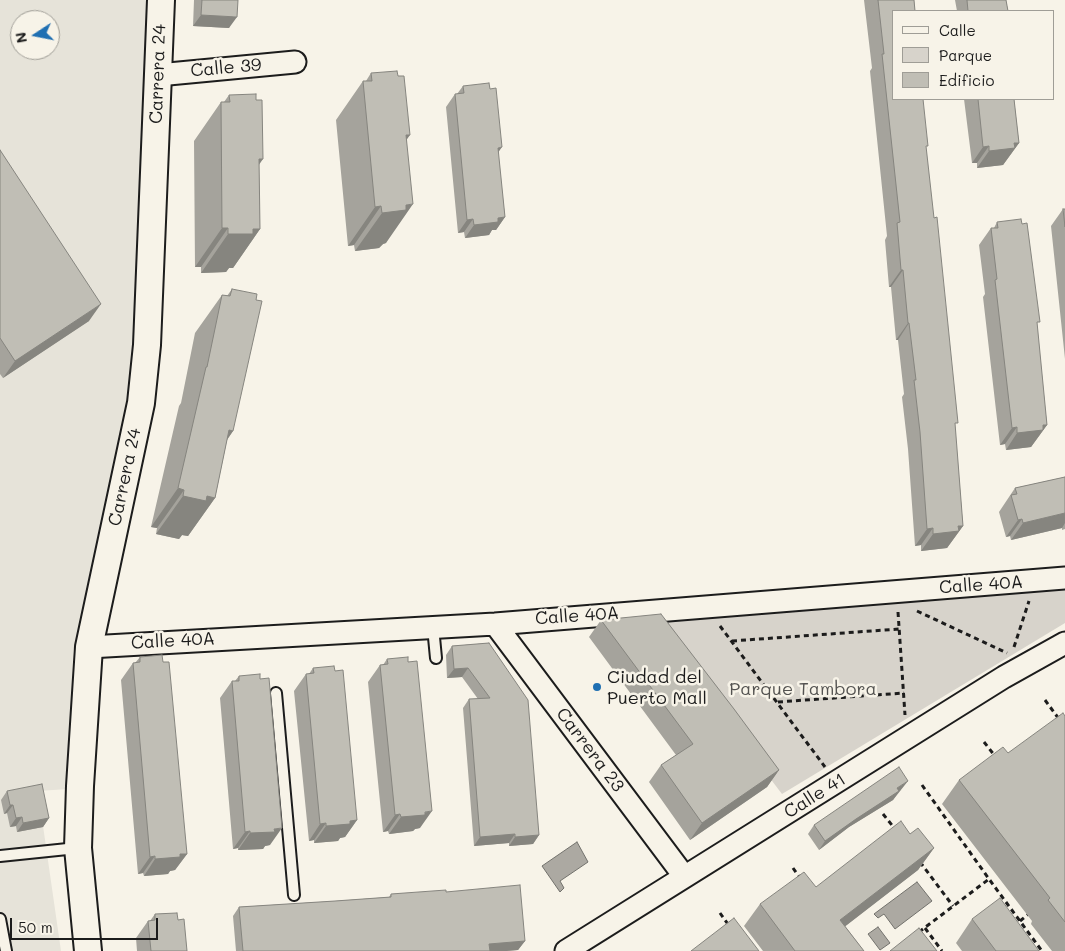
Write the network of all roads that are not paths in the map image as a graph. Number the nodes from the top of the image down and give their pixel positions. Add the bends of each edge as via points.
1 (161, 0) edge
2 (294, 62) dead end
3 (158, 74) junction
4 (1065, 578) edge
5 (495, 624) junction
6 (433, 627) junction
7 (1065, 643) edge
8 (89, 647) junction
9 (436, 658) dead end
10 (276, 693) dead end
11 (78, 848) junction
12 (0, 856) edge
13 (684, 876) junction
14 (294, 895) dead end
15 (0, 919) edge
16 (6, 951) edge
17 (88, 951) edge
18 (566, 951) edge

1 - 3 street, Carrera 24
2 - 3 street, Calle 39
3 - 8 street, Carrera 24 via 147,345 141,403
4 - 5 street, Calle 40A via 896,596 709,606
5 - 6 street, Calle 40A
5 - 13 street, Carrera 23
6 - 8 street, Calle 40A
6 - 9 lane
7 - 13 street, Calle 41 via 1004,677
8 - 11 street, Carrera 24
10 - 14 lane
11 - 12 lane
11 - 17 street, Carrera 24
13 - 18 street, Calle 41
15 - 16 lane

